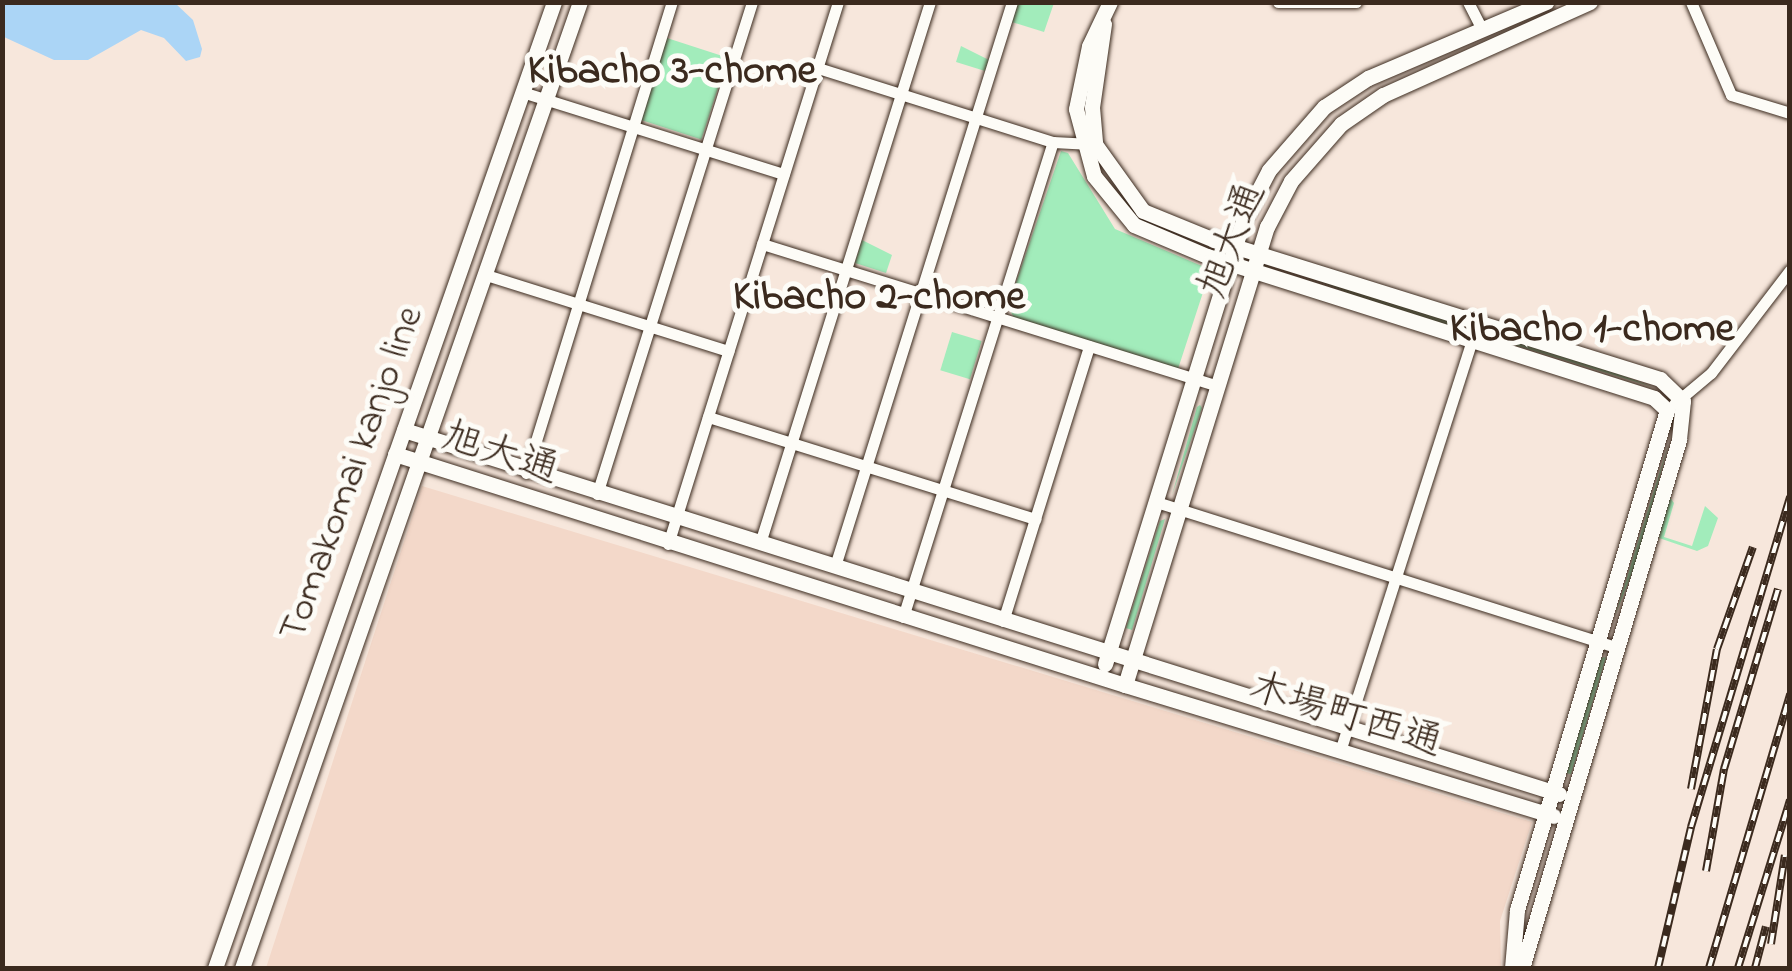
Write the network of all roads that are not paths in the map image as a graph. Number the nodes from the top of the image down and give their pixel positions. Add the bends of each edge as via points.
1 (554, 2) edge
2 (580, 2) edge
3 (672, 2) edge
4 (752, 2) edge
5 (838, 2) edge
6 (930, 2) edge
7 (1012, 2) edge
8 (1110, 2) edge
9 (1278, 2) edge
10 (1356, 2) edge
11 (1468, 2) edge
12 (1546, 2) edge
13 (1590, 2) edge
14 (1691, 2) edge
15 (1482, 30) junction
16 (818, 68) junction
17 (525, 94) junction
18 (901, 94) junction
19 (549, 101) junction
20 (1790, 113) edge
21 (976, 118) junction
22 (634, 128) junction
23 (1053, 142) junction
24 (1088, 144) junction
25 (706, 150) junction
26 (784, 174) junction
27 (762, 244) junction
28 (1235, 246) junction
29 (1259, 252) junction
30 (1230, 263) junction
31 (846, 270) junction
32 (1253, 270) junction
33 (1790, 270) edge
34 (489, 276) junction
35 (920, 294) junction
36 (579, 304) junction
37 (998, 318) junction
38 (1478, 321) junction
39 (650, 326) junction
40 (1472, 339) junction
41 (1089, 346) junction
42 (729, 351) junction
43 (1194, 379) junction
44 (1218, 386) junction
45 (1682, 398) junction
46 (1667, 410) junction
47 (708, 417) junction
48 (404, 430) junction
49 (427, 439) junction
50 (792, 443) junction
51 (395, 454) junction
52 (418, 462) junction
53 (866, 466) junction
54 (526, 474) junction
55 (943, 490) junction
56 (597, 494) junction
57 (1156, 502) junction
58 (1180, 508) junction
59 (676, 519) junction
60 (1035, 519) junction
61 (760, 543) junction
62 (668, 544) junction
63 (834, 566) junction
64 (1396, 577) junction
65 (912, 590) junction
66 (903, 617) junction
67 (1002, 621) junction
68 (1601, 642) junction
69 (1617, 648) junction
70 (1108, 654) junction
71 (1133, 662) junction
72 (1100, 677) junction
73 (1125, 685) junction
74 (1347, 728) junction
75 (1341, 748) junction
76 (1552, 792) junction
77 (1571, 799) junction
78 (1545, 814) junction
79 (1567, 820) junction
80 (216, 968) edge
81 (242, 968) edge
82 (1512, 968) edge
83 (1522, 968) edge

1 - 17 street, Tomakomai kanjo line
2 - 19 street, Tomakomai kanjo line
3 - 22 street
4 - 25 street
5 - 16 street
6 - 18 street
7 - 21 street
8 - 24 street
9 - 10 street
11 - 15 street
12 - 15 street, 旭大通
13 - 29 street, 旭大通 via 1384,95 1341,124 1291,180
14 - 20 street via 1732,95
15 - 28 street, 旭大通 via 1368,78 1324,107 1269,170
16 - 18 street
16 - 26 street
17 - 19 street
17 - 48 street, Tomakomai kanjo line
18 - 21 street
18 - 31 street
19 - 22 street
19 - 34 street, Tomakomai kanjo line
21 - 23 street
21 - 35 street
22 - 25 street
22 - 36 street
23 - 24 street
23 - 37 street
24 - 28 street via 1143,210
24 - 30 street via 1094,176 1134,224
25 - 26 street
25 - 39 street
26 - 27 street
27 - 31 street
27 - 42 street
28 - 29 street
28 - 30 street, 旭大通
29 - 32 street, 旭大通
29 - 38 street
30 - 32 street
30 - 43 street, 旭大通
31 - 35 street
31 - 50 street
32 - 40 street
32 - 44 street, 旭大通
33 - 45 street via 1711,373
34 - 36 street
34 - 49 street, Tomakomai kanjo line
35 - 37 street
35 - 53 street
36 - 39 street
36 - 54 street
37 - 41 street
37 - 55 street
38 - 40 street
38 - 45 street via 1660,379
39 - 42 street
39 - 56 street
40 - 46 street via 1654,398
40 - 64 street
41 - 43 street
41 - 60 street
42 - 47 street
43 - 44 street
43 - 57 street, 旭大通
44 - 58 street, 旭大通
45 - 46 street
45 - 69 street via 1684,424
46 - 68 street
47 - 50 street
47 - 59 street
48 - 49 street, 旭大通
48 - 51 street, Tomakomai kanjo line
49 - 52 street, Tomakomai kanjo line
49 - 54 street, 旭大通
50 - 53 street
50 - 61 street
51 - 52 street, 旭大通
51 - 80 street, Tomakomai kanjo line
52 - 62 street, 旭大通
52 - 81 street, Tomakomai kanjo line
53 - 55 street
53 - 63 street
54 - 56 street, 旭大通
55 - 60 street
55 - 65 street
56 - 59 street, 旭大通
57 - 58 street
57 - 70 street, 旭大通
58 - 64 street
58 - 71 street, 旭大通
59 - 61 street, 旭大通
59 - 62 street
60 - 67 street
61 - 63 street, 旭大通
62 - 66 street, 旭大通
63 - 65 street, 旭大通
64 - 68 street
64 - 74 street
65 - 66 street
65 - 67 street, 旭大通
66 - 72 street, 旭大通
67 - 70 street, 旭大通
68 - 69 street
68 - 76 street
69 - 77 street
70 - 71 street, 旭大通
70 - 72 street, 旭大通
71 - 73 street, 旭大通
71 - 74 street, 木場町西通
72 - 73 street, 旭大通
73 - 75 street, 木場町西通
74 - 75 street
74 - 76 street, 木場町西通
75 - 78 street, 木場町西通
76 - 77 street, 木場町西通
76 - 78 street
77 - 79 street
78 - 79 street, 木場町西通
78 - 82 street via 1516,910
79 - 83 street

